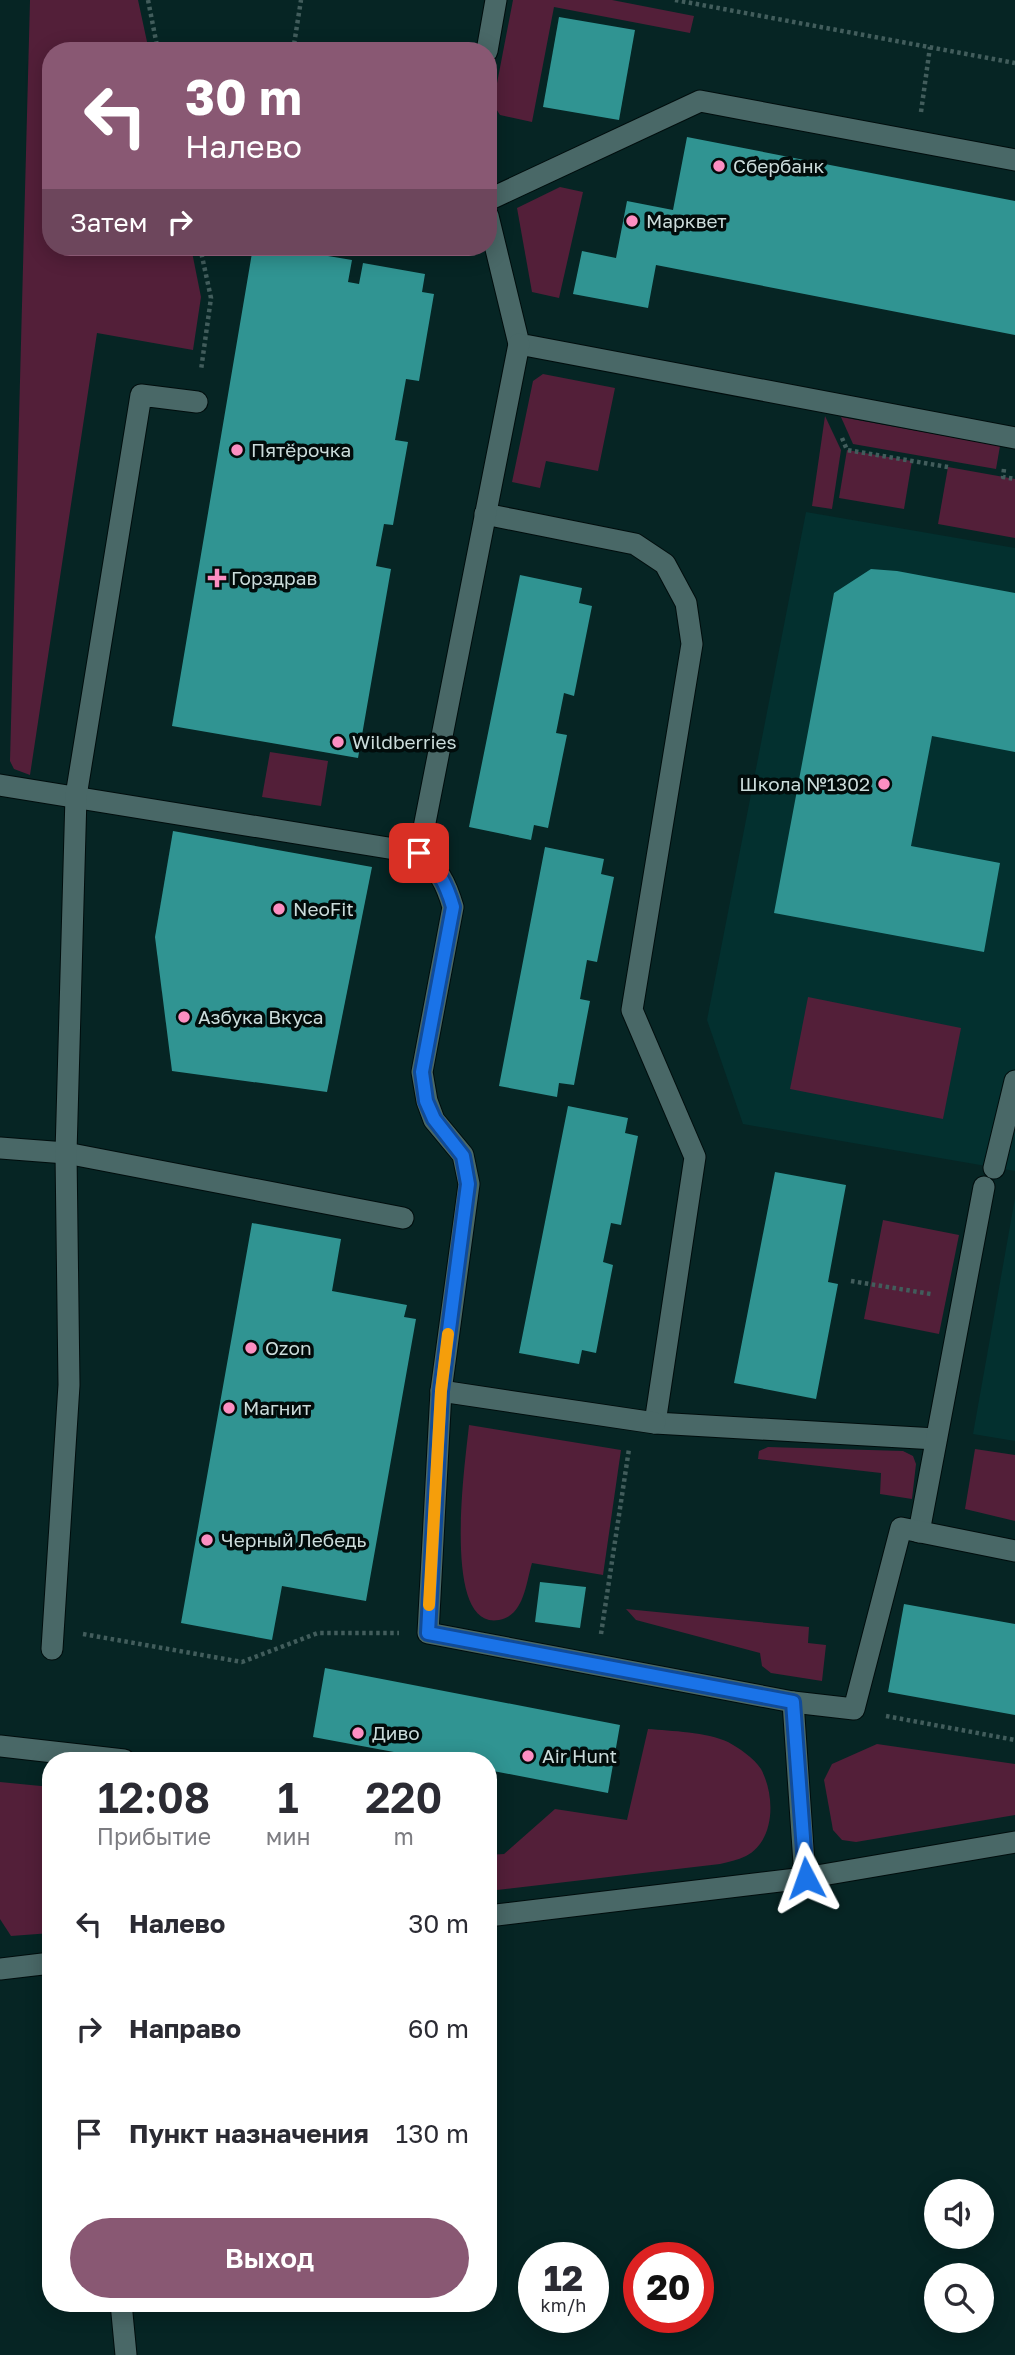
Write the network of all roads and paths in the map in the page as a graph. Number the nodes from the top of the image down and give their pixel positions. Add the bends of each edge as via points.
1 (148, 0) edge
2 (301, 0) edge
3 (496, 0) edge
4 (676, 0) edge
5 (156, 42) edge
6 (294, 42) edge
7 (489, 42) edge
8 (930, 47) junction
9 (1015, 63) edge
10 (917, 142) junction
11 (1015, 160) edge
12 (497, 196) edge
13 (497, 253) edge
14 (202, 256) edge
15 (519, 344) junction
16 (197, 402) joint
17 (827, 403) junction
18 (1015, 438) edge
19 (948, 467) dead end
20 (485, 514) junction
21 (0, 785) edge
22 (76, 796) junction
23 (419, 853) junction
24 (1015, 1081) edge
25 (0, 1148) edge
26 (66, 1153) junction
27 (994, 1168) dead end
28 (984, 1187) dead end
29 (403, 1218) dead end
30 (851, 1281) dead end
31 (963, 1299) junction
32 (441, 1391) junction
33 (633, 1420) junction
34 (655, 1423) junction
35 (936, 1439) junction
36 (919, 1532) junction
37 (1015, 1551) edge
38 (428, 1633) junction
39 (53, 1639) joint
40 (596, 1665) junction
41 (793, 1702) junction
42 (854, 1709) junction
43 (1015, 1740) edge
44 (0, 1746) edge
45 (53, 1752) edge
46 (1015, 1842) edge
47 (806, 1878) junction
48 (497, 1915) edge
49 (42, 1964) edge
50 (0, 1969) edge
51 (122, 2312) edge
52 (126, 2355) edge

1 - 5 path
2 - 6 path
3 - 7 lane
4 - 8 path
8 - 9 path
8 - 10 path
10 - 11 lane
10 - 12 lane via 700,101
13 - 15 lane
14 - 16 path via 211,298
15 - 17 lane
15 - 20 lane
16 - 22 lane via 141,395
17 - 18 lane
17 - 19 path via 847,450
20 - 23 lane
20 - 34 lane via 635,544 665,564 686,603 691,644 632,1010 695,1157
21 - 22 lane
22 - 23 lane
22 - 26 lane
23 - 32 lane via 446,883 453,907 422,1072 426,1101 463,1156 468,1184
24 - 27 lane
25 - 26 lane
26 - 29 lane
26 - 39 lane via 69,1385
28 - 31 lane
30 - 31 path
31 - 35 lane
32 - 33 lane
32 - 38 lane
33 - 34 lane
33 - 40 path
34 - 35 lane
35 - 36 lane
36 - 37 lane
36 - 42 lane via 901,1528
38 - 39 path via 318,1633 242,1662
38 - 40 lane
40 - 41 lane
41 - 42 lane
41 - 47 lane
42 - 43 path
44 - 45 lane
46 - 47 lane
47 - 48 lane
49 - 50 lane
51 - 52 lane

